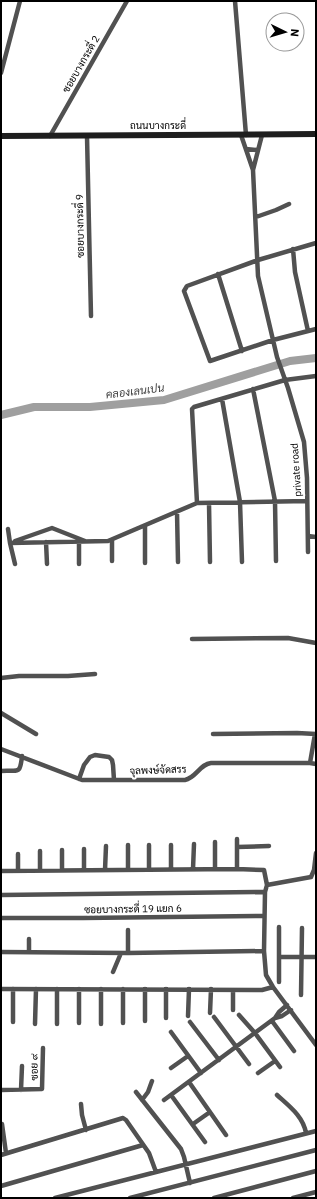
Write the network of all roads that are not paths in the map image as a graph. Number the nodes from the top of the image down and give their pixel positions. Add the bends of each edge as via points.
1 (20, 1) edge
2 (127, 1) edge
3 (235, 1) edge
4 (1, 73) edge
5 (316, 134) edge
6 (244, 135) junction
7 (262, 135) junction
8 (1, 136) edge
9 (50, 136) junction
10 (87, 136) junction
11 (246, 150) junction
12 (257, 150) junction
13 (253, 170) junction
14 (289, 204) dead end
15 (256, 217) junction
16 (316, 243) edge
17 (293, 249) junction
18 (258, 260) junction
19 (218, 274) junction
20 (91, 316) dead end
21 (316, 329) edge
22 (308, 331) junction
23 (273, 340) junction
24 (242, 351) junction
25 (316, 376) edge
26 (285, 380) junction
27 (253, 389) junction
28 (222, 399) junction
29 (275, 501) junction
30 (307, 501) junction
31 (240, 502) junction
32 (197, 503) junction
33 (209, 503) junction
34 (177, 512) junction
35 (145, 526) junction
36 (8, 529) dead end
37 (308, 536) junction
38 (316, 536) edge
39 (112, 540) junction
40 (46, 542) junction
41 (79, 542) junction
42 (87, 542) junction
43 (12, 543) junction
44 (308, 552) dead end
45 (276, 560) dead end
46 (112, 561) dead end
47 (178, 562) dead end
48 (210, 562) dead end
49 (242, 562) dead end
50 (145, 563) dead end
51 (47, 564) dead end
52 (79, 564) dead end
53 (192, 639) dead end
54 (316, 643) edge
55 (95, 674) dead end
56 (1, 678) edge
57 (1, 713) edge
58 (36, 734) dead end
59 (214, 734) dead end
60 (315, 734) edge
61 (1, 749) edge
62 (22, 756) junction
63 (310, 763) junction
64 (316, 764) edge
65 (1, 771) edge
66 (79, 779) junction
67 (114, 780) junction
68 (237, 839) dead end
69 (214, 842) dead end
70 (194, 844) dead end
71 (128, 845) dead end
72 (148, 845) dead end
73 (171, 845) dead end
74 (106, 846) dead end
75 (269, 846) dead end
76 (237, 847) junction
77 (84, 849) dead end
78 (62, 850) dead end
79 (40, 852) dead end
80 (316, 852) edge
81 (18, 854) dead end
82 (171, 869) junction
83 (193, 869) junction
84 (215, 869) junction
85 (237, 869) junction
86 (40, 870) junction
87 (62, 870) junction
88 (84, 870) junction
89 (105, 870) junction
90 (128, 870) junction
91 (149, 870) junction
92 (1, 871) edge
93 (18, 871) junction
94 (267, 885) junction
95 (264, 892) junction
96 (1, 895) edge
97 (264, 916) junction
98 (1, 918) edge
99 (280, 927) dead end
100 (302, 928) dead end
101 (128, 930) dead end
102 (28, 939) dead end
103 (264, 951) junction
104 (1, 952) edge
105 (29, 952) junction
106 (121, 953) junction
107 (128, 953) junction
108 (279, 957) junction
109 (302, 957) junction
110 (316, 957) edge
111 (113, 972) dead end
112 (279, 982) dead end
113 (273, 987) junction
114 (1, 989) edge
115 (13, 989) junction
116 (36, 989) junction
117 (57, 989) junction
118 (79, 989) junction
119 (101, 989) junction
120 (124, 989) junction
121 (145, 989) junction
122 (166, 989) junction
123 (189, 989) junction
124 (211, 989) junction
125 (233, 990) junction
126 (301, 995) dead end
127 (287, 1005) junction
128 (233, 1010) dead end
129 (291, 1010) junction
130 (210, 1013) dead end
131 (188, 1016) dead end
132 (239, 1016) dead end
133 (166, 1018) dead end
134 (214, 1018) dead end
135 (274, 1019) junction
136 (144, 1021) dead end
137 (13, 1022) dead end
138 (190, 1022) dead end
139 (79, 1023) dead end
140 (123, 1023) dead end
141 (35, 1024) dead end
142 (57, 1024) dead end
143 (101, 1024) dead end
144 (171, 1032) dead end
145 (255, 1033) junction
146 (316, 1045) edge
147 (236, 1047) junction
148 (43, 1048) dead end
149 (294, 1052) dead end
150 (188, 1056) junction
151 (219, 1060) junction
152 (275, 1061) junction
153 (249, 1064) dead end
154 (22, 1066) dead end
155 (280, 1067) dead end
156 (171, 1068) dead end
157 (201, 1073) junction
158 (258, 1074) dead end
159 (152, 1082) dead end
160 (188, 1082) junction
161 (1, 1090) edge
162 (21, 1090) junction
163 (136, 1092) dead end
164 (171, 1095) junction
165 (277, 1095) dead end
166 (142, 1100) junction
167 (164, 1100) dead end
168 (81, 1104) dead end
169 (210, 1112) junction
170 (2, 1124) edge
171 (193, 1124) junction
172 (86, 1130) junction
173 (316, 1130) edge
174 (306, 1133) junction
175 (226, 1135) dead end
176 (205, 1142) dead end
177 (143, 1145) junction
178 (316, 1150) edge
179 (3, 1154) edge
180 (186, 1164) junction
181 (316, 1171) edge
182 (156, 1172) junction
183 (190, 1183) junction
184 (1, 1186) edge
185 (316, 1192) edge
186 (54, 1198) edge
187 (130, 1198) edge
188 (214, 1198) edge
189 (293, 1198) edge

1 - 4 street
2 - 9 street, ซอยบางกระดี่ 2
3 - 6 street
5 - 7 street, ถนนบางกระดี่
6 - 7 street, ถนนบางกระดี่
6 - 10 street, ถนนบางกระดี่
6 - 11 street
7 - 12 street
8 - 9 street, ถนนบางกระดี่
9 - 10 street, ถนนบางกระดี่
10 - 20 street, ซอยบางกระดี่ 9
11 - 12 street
11 - 13 street
12 - 13 street
13 - 15 street
14 - 15 street
15 - 18 street
16 - 17 street
17 - 18 street
17 - 22 street
18 - 19 street
18 - 23 street via 258,276
19 - 24 street
19 - 24 street via 187,286 184,290 208,360
21 - 22 street
22 - 23 street
23 - 24 street
23 - 26 street, private road
25 - 26 street
26 - 27 street
26 - 30 street, private road via 304,442
27 - 28 street
27 - 29 street
28 - 31 street
28 - 32 street via 192,409
29 - 30 street
29 - 31 street
29 - 45 street
30 - 37 street, private road
31 - 33 street
31 - 49 street
32 - 33 street
32 - 34 street
33 - 48 street
34 - 35 street
34 - 47 street
35 - 39 street
35 - 50 street
36 - 43 street
37 - 38 street
37 - 44 street, private road
39 - 42 street
39 - 46 street
40 - 41 street
40 - 43 street
40 - 51 street
41 - 42 street
41 - 52 street
42 - 43 street via 52,528
53 - 54 street via 288,638
55 - 56 street
57 - 58 street
59 - 60 street
60 - 63 street
61 - 62 street, จุลพงษ์จัดสรร
62 - 65 street via 19,770
62 - 66 street, จุลพงษ์จัดสรร
63 - 64 street, จุลพงษ์จัดสรร
63 - 67 street, จุลพงษ์จัดสรร via 211,763 185,780
66 - 67 street, จุลพงษ์จัดสรร
66 - 67 street via 84,765 95,755 109,757 112,760
68 - 76 street
69 - 84 street
70 - 83 street
71 - 90 street
72 - 91 street
73 - 82 street
74 - 89 street
75 - 76 street
76 - 85 street
77 - 88 street
78 - 87 street
79 - 86 street
80 - 94 street via 311,878
81 - 93 street
82 - 83 street
82 - 91 street
83 - 84 street
84 - 85 street
85 - 94 street via 264,870
86 - 87 street
86 - 93 street
87 - 88 street
88 - 89 street
89 - 90 street
90 - 91 street
92 - 93 street
94 - 95 street
95 - 96 street
95 - 97 street
97 - 98 street, ซอยบางกระดี่ 19 แยก 6
97 - 103 street
99 - 108 street
100 - 109 street
101 - 107 street
102 - 105 street
103 - 107 street
103 - 113 street via 266,975
104 - 105 street
105 - 106 street
106 - 107 street
106 - 111 street
108 - 109 street
108 - 112 street
109 - 110 street
109 - 126 street
113 - 125 street via 262,990
113 - 127 street
114 - 115 street
115 - 116 street
115 - 137 street
116 - 117 street
116 - 141 street
117 - 118 street
117 - 142 street
118 - 119 street
118 - 139 street
119 - 120 street
119 - 143 street
120 - 121 street
120 - 140 street
121 - 122 street
121 - 136 street
122 - 123 street
122 - 133 street
123 - 124 street
123 - 131 street
124 - 125 street
124 - 130 street
125 - 128 street
127 - 129 street
127 - 135 street
129 - 135 street
129 - 146 street
132 - 145 street
134 - 147 street
135 - 145 street
135 - 149 street
138 - 151 street
144 - 150 street
145 - 147 street
145 - 152 street
147 - 151 street
147 - 153 street
148 - 162 street, ซอย ๙ via 42,1089
150 - 156 street
150 - 157 street
151 - 157 street
152 - 155 street
152 - 158 street
154 - 162 street
157 - 160 street
159 - 166 street
160 - 164 street
160 - 169 street
161 - 162 street
163 - 166 street
164 - 167 street
164 - 171 street
165 - 174 street via 300,1118
166 - 180 street via 181,1149
168 - 172 street
169 - 171 street
169 - 175 street
170 - 179 street
171 - 176 street
172 - 177 street via 123,1118
172 - 179 street
173 - 174 street
174 - 180 street
177 - 182 street
177 - 184 street
178 - 183 street
180 - 182 street
180 - 183 street
181 - 188 street
182 - 186 street
183 - 187 street
185 - 189 street

